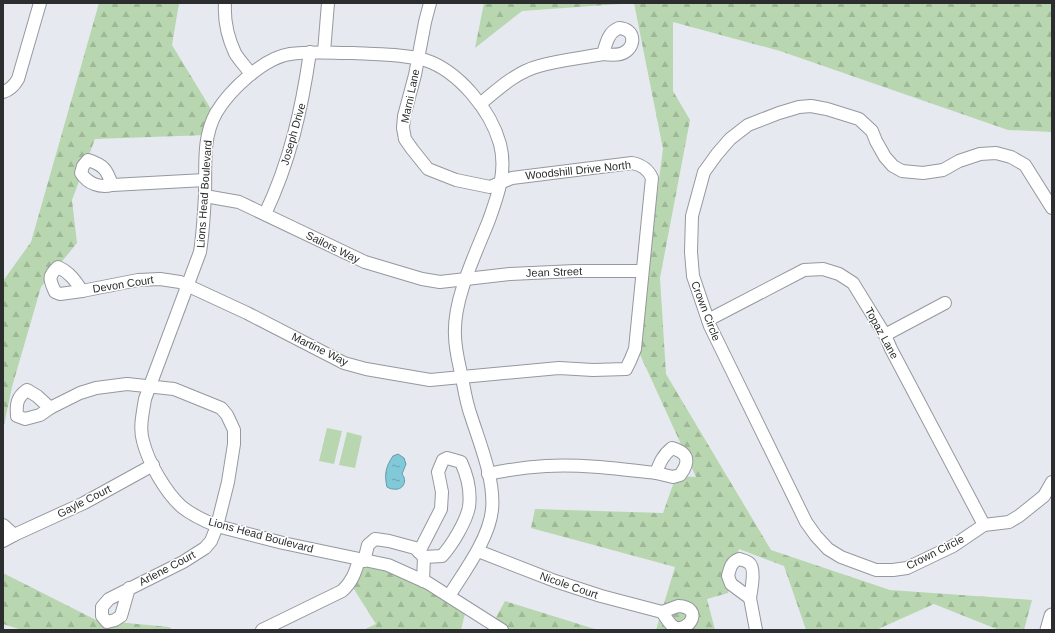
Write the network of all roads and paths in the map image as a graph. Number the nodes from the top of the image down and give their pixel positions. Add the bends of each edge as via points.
1 (40, 3) edge
2 (225, 3) edge
3 (328, 3) edge
4 (430, 3) edge
5 (310, 52) junction
6 (324, 52) junction
7 (603, 54) dead end
8 (418, 59) junction
9 (251, 74) junction
10 (3, 92) edge
11 (480, 104) junction
12 (205, 180) junction
13 (501, 182) junction
14 (112, 185) dead end
15 (205, 196) junction
16 (1052, 208) edge
17 (265, 214) junction
18 (642, 272) junction
19 (466, 280) junction
20 (187, 285) junction
21 (82, 290) dead end
22 (945, 303) dead end
23 (708, 320) junction
24 (885, 334) junction
25 (462, 377) junction
26 (150, 386) junction
27 (50, 408) dead end
28 (153, 465) junction
29 (656, 473) dead end
30 (488, 474) junction
31 (1052, 482) edge
32 (3, 525) edge
33 (984, 525) junction
34 (217, 526) junction
35 (14, 535) junction
36 (3, 541) edge
37 (478, 551) junction
38 (421, 554) junction
39 (361, 560) junction
40 (423, 581) junction
41 (128, 588) dead end
42 (449, 596) junction
43 (750, 598) dead end
44 (662, 612) dead end
45 (1052, 616) edge
46 (488, 626) edge
47 (262, 630) edge
48 (502, 630) edge
49 (756, 630) edge
50 (1048, 630) edge

1 - 10 street via 18,79 9,91
2 - 9 street via 228,34 236,54
3 - 6 street
4 - 8 street, Marni Lane
5 - 6 street, Lions Head Boulevard
5 - 9 street, Lions Head Boulevard via 287,54 272,60
5 - 17 street, Joseph Drive via 298,120 273,198
6 - 8 street, Lions Head Boulevard via 394,55
7 - 11 street via 538,66 504,84
8 - 11 street, Lions Head Boulevard via 428,61 444,70 461,83
8 - 13 street, Marni Lane via 403,128 405,138 412,149 428,169 456,180 490,187
9 - 12 street, Lions Head Boulevard via 226,98 216,114 206,146
11 - 13 street, Lions Head Boulevard via 499,142 503,174
12 - 14 street
12 - 15 street, Lions Head Boulevard
13 - 18 street, Woodshill Drive North via 512,178 639,164 648,170 652,178
13 - 19 street, Lions Head Boulevard
15 - 17 street, Sailors Way via 239,202
15 - 20 street, Lions Head Boulevard via 200,252
16 - 23 street, Crown Circle via 1024,164 1011,157 996,153 980,154 943,170 923,173 902,171 885,157 872,131 859,119 811,106 779,112 748,125 730,139 704,172 692,216 691,252 693,276
17 - 19 street, Sailors Way via 365,262 422,279 440,282
18 - 19 street, Jean Street via 575,271 510,274
18 - 25 street, Martine Way via 635,349 626,369 558,368
19 - 25 street, Lions Head Boulevard via 456,313 455,335
20 - 21 street, Devon Court via 160,279 138,280
20 - 25 street, Martine Way via 344,363 430,380
20 - 26 street, Lions Head Boulevard
22 - 24 street
23 - 24 street, Topaz Lane via 804,270 823,269 839,274 853,283
23 - 33 street, Crown Circle via 806,522 828,549 841,557 876,570 907,568 952,546
24 - 33 street, Topaz Lane
25 - 30 street, Lions Head Boulevard via 469,412
26 - 27 street, Arlene Court via 127,384 96,388
26 - 28 street, Lions Head Boulevard via 142,420 143,441
26 - 34 street, Arlene Court via 174,389 221,408 227,415 234,430 234,444
28 - 34 street, Lions Head Boulevard via 169,492 181,506
28 - 35 street, Gayle Court via 84,503
29 - 30 street via 591,466 546,466
30 - 37 street, Lions Head Boulevard via 492,511
31 - 33 street, Crown Circle via 1044,496 1019,516 1009,522
32 - 35 street
34 - 39 street, Lions Head Boulevard
34 - 41 street, Arlene Court via 205,548 183,562
35 - 36 street, Gayle Court
37 - 42 street, Lions Head Boulevard
37 - 44 street, Nicole Court via 555,581
38 - 38 street via 441,509 442,492 438,472 440,465 447,458 461,462 468,485 468,507 463,523 449,549 442,556
38 - 39 street via 415,548 375,539 368,545
38 - 40 street
39 - 40 street, Lions Head Boulevard via 388,566
39 - 47 street via 350,584 342,591
40 - 42 street, Lions Head Boulevard
42 - 46 street, Lions Head Boulevard
43 - 49 street
45 - 50 main road
46 - 48 street, Lions Head Boulevard

